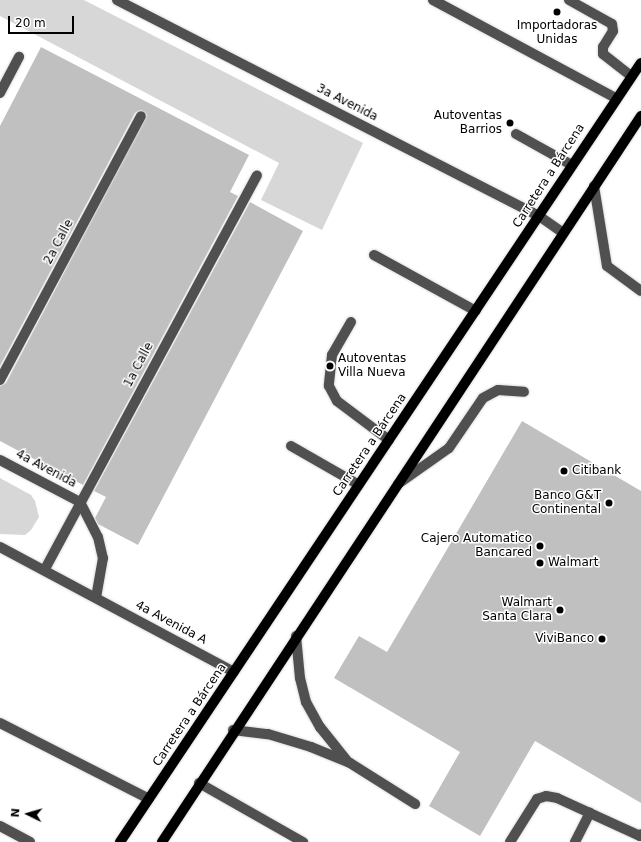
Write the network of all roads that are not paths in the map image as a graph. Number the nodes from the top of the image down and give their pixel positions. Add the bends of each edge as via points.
1 (117, 0) edge
2 (434, 0) edge
3 (569, 0) edge
4 (19, 57) dead end
5 (641, 63) edge
6 (631, 76) junction
7 (0, 93) edge
8 (616, 98) junction
9 (141, 116) dead end
10 (641, 116) edge
11 (516, 134) dead end
12 (572, 165) junction
13 (257, 175) dead end
14 (594, 186) junction
15 (539, 216) junction
16 (563, 233) junction
17 (374, 255) dead end
18 (641, 292) edge
19 (476, 311) junction
20 (351, 322) dead end
21 (0, 380) edge
22 (524, 392) dead end
23 (389, 440) junction
24 (290, 446) dead end
25 (0, 460) edge
26 (359, 485) junction
27 (395, 487) junction
28 (80, 502) junction
29 (0, 547) edge
30 (45, 568) junction
31 (96, 597) junction
32 (296, 636) junction
33 (234, 672) junction
34 (0, 723) edge
35 (233, 730) junction
36 (350, 763) junction
37 (199, 783) junction
38 (149, 799) junction
39 (415, 804) dead end
40 (590, 813) junction
41 (0, 826) edge
42 (640, 837) edge
43 (30, 842) edge
44 (120, 842) edge
45 (162, 842) edge
46 (303, 842) edge
47 (510, 842) edge
48 (574, 842) edge

1 - 15 street, 3a Avenida
2 - 8 street
3 - 6 street via 612,24 613,31 603,47 603,54
4 - 7 street
5 - 6 main road, Carretera a Bárcena
6 - 8 main road, Carretera a Bárcena
8 - 12 main road, Carretera a Bárcena
9 - 21 street, 2a Calle
10 - 14 main road
11 - 12 street
12 - 15 main road, Carretera a Bárcena
13 - 28 street, 1a Calle
14 - 16 main road
14 - 18 street via 607,266
15 - 16 street, 3a Avenida
15 - 19 main road, Carretera a Bárcena
16 - 27 main road
17 - 19 street
19 - 23 main road, Carretera a Bárcena
20 - 23 street via 332,355 329,386 337,401
22 - 27 street via 498,390 483,398 449,448
23 - 26 main road, Carretera a Bárcena
24 - 26 street
25 - 28 street, 4a Avenida
26 - 33 main road, Carretera a Bárcena
27 - 32 main road
28 - 30 street, 1a Calle
28 - 31 street via 98,537 103,558
29 - 30 street, 4a Avenida A
30 - 31 street, 4a Avenida A
31 - 33 street, 4a Avenida A
32 - 35 main road
32 - 36 street via 300,678 306,702 320,727
33 - 38 main road, Carretera a Bárcena
34 - 38 street
35 - 36 street via 293,740
35 - 37 main road
36 - 39 street
37 - 45 main road
37 - 46 street
38 - 44 main road, Carretera a Bárcena
40 - 42 street
40 - 47 street via 557,798 537,799
40 - 48 street
41 - 43 street

